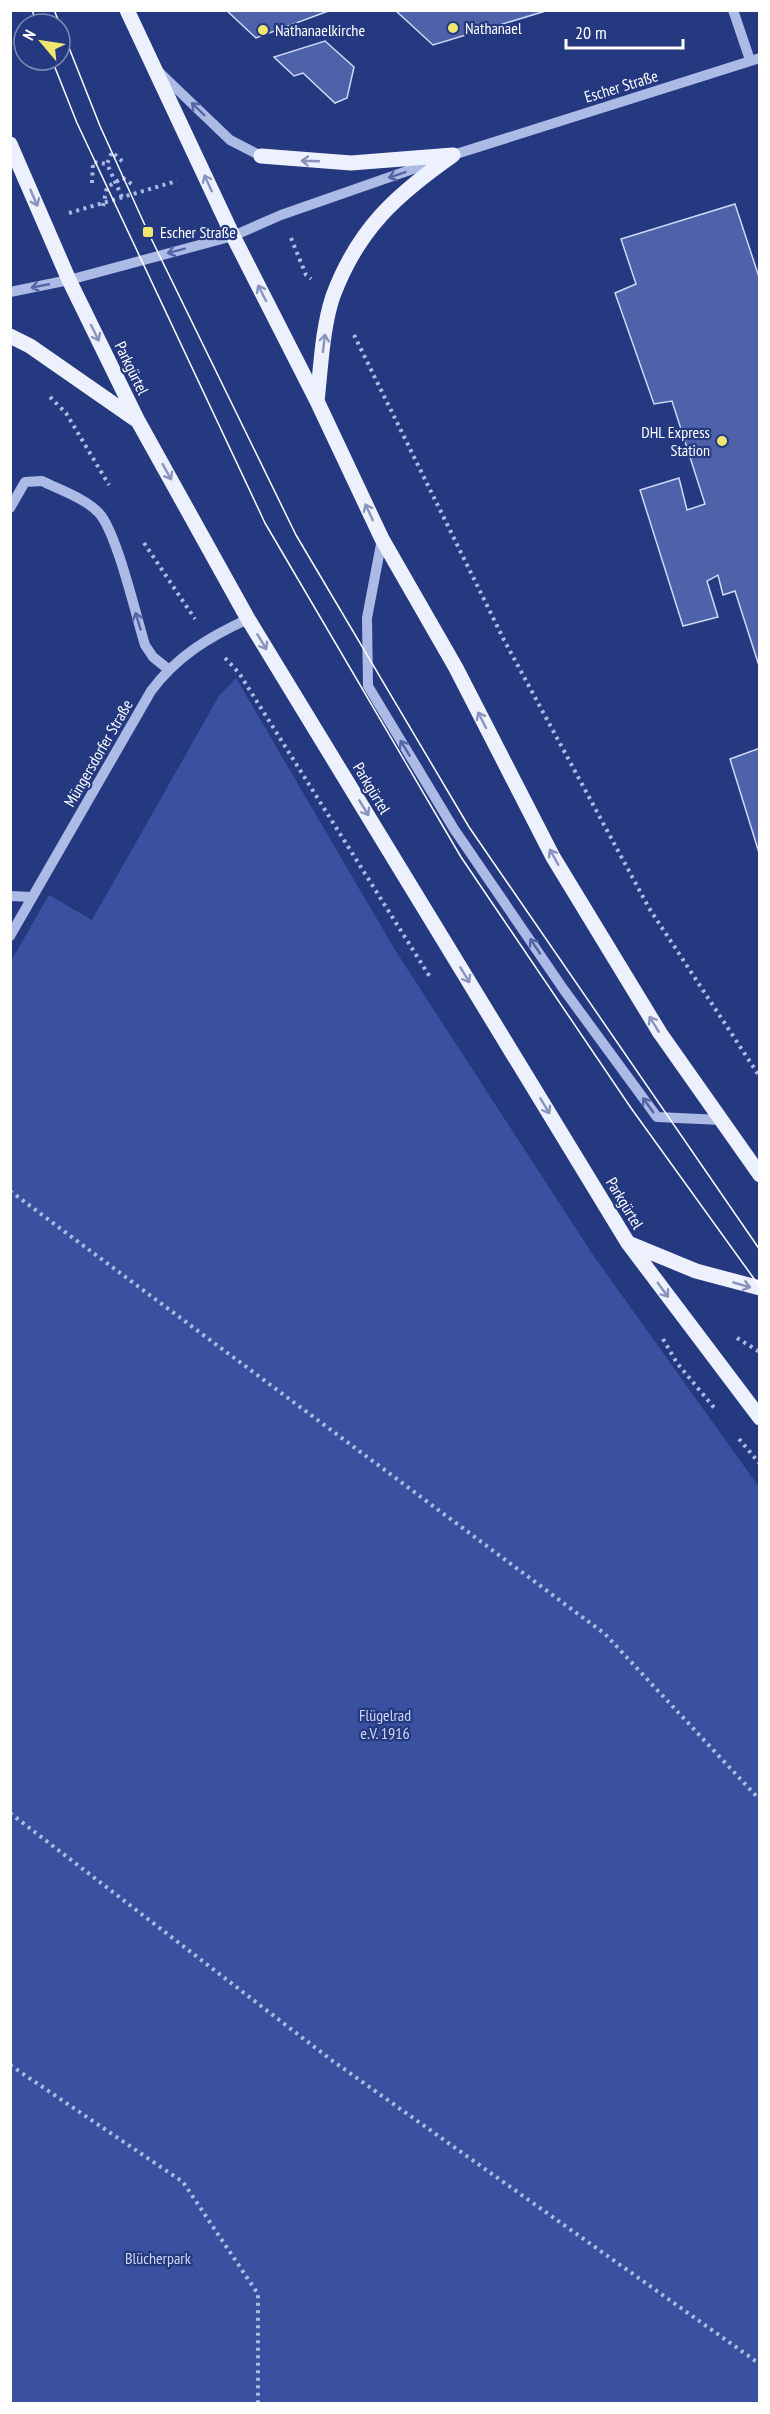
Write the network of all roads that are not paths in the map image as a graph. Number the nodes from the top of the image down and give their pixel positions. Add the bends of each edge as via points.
1 (127, 10) edge
2 (733, 10) edge
3 (755, 59) edge
4 (153, 66) junction
5 (10, 144) edge
6 (453, 155) junction
7 (261, 156) joint
8 (233, 236) junction
9 (69, 280) junction
10 (10, 292) edge
11 (10, 336) edge
12 (317, 401) junction
13 (138, 421) junction
14 (10, 508) edge
15 (382, 539) junction
16 (248, 619) junction
17 (168, 669) junction
18 (10, 896) edge
19 (32, 897) junction
20 (10, 936) edge
21 (721, 1120) junction
22 (759, 1175) edge
23 (628, 1243) junction
24 (759, 1288) edge
25 (759, 1418) edge

1 - 4 main road
2 - 3 street
3 - 6 street, Escher Straße
7 -> 4 street via 230,140
8 -> 4 main road
5 -> 9 main road, Parkgürtel
6 -> 7 main road via 351,163
6 -> 8 street, Escher Straße via 281,215
12 -> 6 main road via 331,306 355,251 379,215 412,184
8 -> 9 street, Escher Straße
12 -> 8 main road
9 -> 10 street, Escher Straße
9 -> 13 main road, Parkgürtel
11 - 13 main road
15 -> 12 main road
13 -> 16 main road, Parkgürtel
17 -> 14 street via 146,645 100,514 34,480 25,482
21 -> 15 main road via 660,1034 553,857 456,668
21 -> 15 street via 657,1117 454,829 368,686 368,618
16 - 17 street, Müngersdorfer Straße via 207,638
16 -> 23 main road, Parkgürtel
17 - 19 street, Müngersdorfer Straße via 151,691
18 - 19 street
19 - 20 street, Müngersdorfer Straße
21 - 22 main road
23 -> 24 main road via 696,1271
23 -> 25 main road, Parkgürtel

